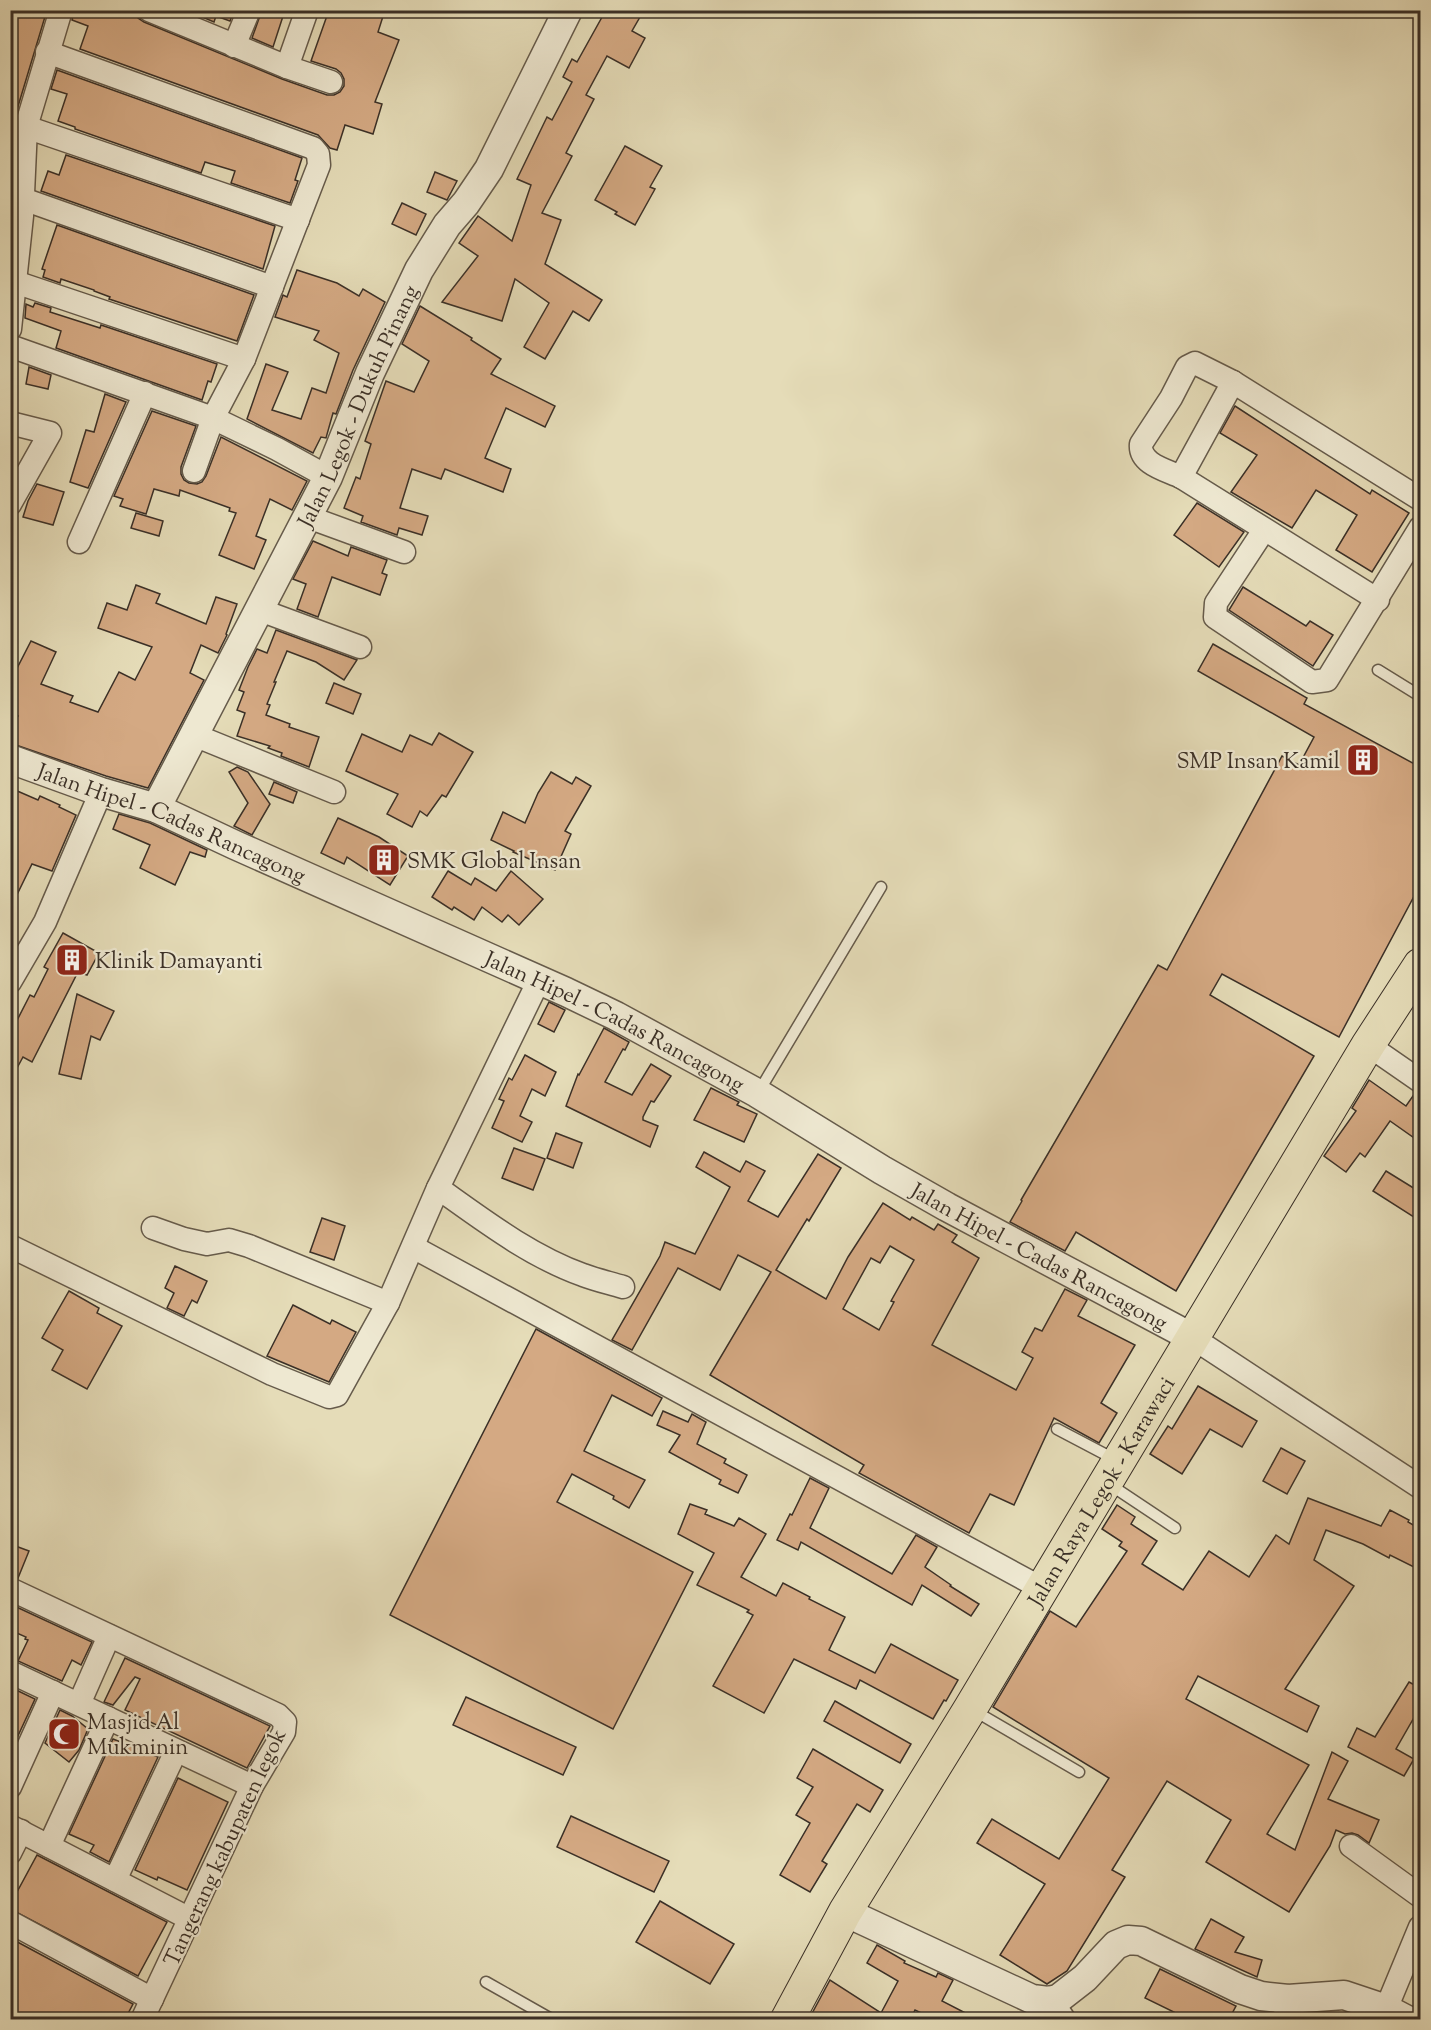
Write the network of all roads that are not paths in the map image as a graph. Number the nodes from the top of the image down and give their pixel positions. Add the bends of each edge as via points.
1 (61, 10) edge
2 (249, 10) edge
3 (307, 10) edge
4 (568, 10) edge
5 (154, 11) edge
6 (234, 46) junction
7 (47, 52) junction
8 (287, 67) junction
9 (331, 82) dead end
10 (26, 128) junction
11 (18, 210) edge
12 (298, 220) junction
13 (15, 282) junction
14 (272, 287) junction
15 (10, 329) edge
16 (10, 346) edge
17 (244, 359) junction
18 (1233, 382) junction
19 (145, 393) junction
20 (213, 418) junction
21 (10, 423) edge
22 (194, 471) dead end
23 (328, 477) junction
24 (1181, 477) junction
25 (1420, 499) edge
26 (10, 504) edge
27 (308, 517) junction
28 (1420, 528) edge
29 (1264, 530) junction
30 (79, 542) dead end
31 (404, 552) dead end
32 (1378, 600) junction
33 (260, 610) junction
34 (360, 647) dead end
35 (1378, 670) dead end
36 (1420, 696) edge
37 (194, 735) junction
38 (10, 759) edge
39 (101, 792) junction
40 (334, 792) dead end
41 (156, 808) junction
42 (882, 887) dead end
43 (1419, 971) edge
44 (539, 980) junction
45 (10, 982) edge
46 (1368, 1045) junction
47 (1420, 1081) edge
48 (757, 1093) junction
49 (438, 1188) junction
50 (153, 1228) dead end
51 (10, 1246) edge
52 (413, 1247) junction
53 (623, 1287) dead end
54 (388, 1303) junction
55 (1193, 1338) junction
56 (1057, 1429) dead end
57 (1113, 1472) junction
58 (1420, 1487) edge
59 (1175, 1528) dead end
60 (1041, 1588) junction
61 (10, 1589) edge
62 (109, 1636) junction
63 (10, 1672) edge
64 (53, 1692) junction
65 (79, 1704) junction
66 (970, 1708) junction
67 (108, 1718) junction
68 (176, 1751) junction
69 (1079, 1772) dead end
70 (252, 1786) junction
71 (10, 1787) edge
72 (16, 1828) edge
73 (49, 1845) junction
74 (1351, 1846) dead end
75 (10, 1853) edge
76 (115, 1880) junction
77 (1420, 1896) edge
78 (845, 1912) junction
79 (190, 1918) junction
80 (10, 1922) edge
81 (1420, 1927) edge
82 (486, 1982) dead end
83 (152, 1999) junction
84 (1065, 2009) edge
85 (1286, 2009) edge
86 (1397, 2014) edge
87 (142, 2019) edge
88 (553, 2019) edge
89 (787, 2019) edge

1 - 7 street
2 - 6 street
3 - 8 street
4 - 23 street, Jalan Legok - Dukuh Pinang via 489,169 419,270 370,373
5 - 6 street
6 - 8 street
7 - 10 street
7 - 12 street via 314,148 319,165
8 - 9 street
10 - 11 street
10 - 12 street
11 - 13 street
11 - 14 street
12 - 14 street
13 - 15 street
13 - 17 street
14 - 17 street
16 - 19 street
17 - 20 street
18 - 24 street
18 - 24 street via 1200,364 1191,364 1141,444 1146,461
18 - 25 street
19 - 20 street
19 - 30 street
20 - 22 street
20 - 23 street
21 - 26 street via 50,433
23 - 27 street, Jalan Legok - Dukuh Pinang
24 - 29 street
27 - 31 street
27 - 33 street, Jalan Legok - Dukuh Pinang
28 - 32 street
29 - 32 street
29 - 32 street via 1216,603 1215,618 1312,682 1327,680
33 - 34 street
33 - 37 street, Jalan Legok - Dukuh Pinang
35 - 36 lane
37 - 40 street
37 - 41 street, Jalan Legok - Dukuh Pinang
38 - 39 street, Jalan Hipel - Cadas Rancagong
39 - 41 street, Jalan Hipel - Cadas Rancagong
39 - 45 street via 45,922
41 - 44 street, Jalan Hipel - Cadas Rancagong
42 - 48 lane
43 - 46 main road, Jalan Raya Legok - Karawaci
44 - 48 street, Jalan Hipel - Cadas Rancagong via 616,1016
44 - 49 street
46 - 47 street
46 - 55 main road, Jalan Raya Legok - Karawaci
48 - 55 street, Jalan Hipel - Cadas Rancagong via 900,1181
49 - 52 street
49 - 53 street via 548,1259 582,1275
50 - 54 street via 207,1244 229,1240 249,1246
51 - 54 street via 329,1398 342,1388
52 - 54 street
52 - 60 street
55 - 57 main road, Jalan Raya Legok - Karawaci
55 - 58 street
56 - 57 lane
57 - 59 lane
57 - 60 main road, Jalan Raya Legok - Karawaci
60 - 66 main road, Jalan Raya Legok - Karawaci
61 - 62 street, Tangerang kabupaten legok
62 - 65 street
62 - 70 street, Tangerang kabupaten legok via 282,1718 284,1732
63 - 64 street
64 - 65 street
64 - 71 street
65 - 67 street
66 - 69 lane
66 - 78 main road, Jalan Raya Legok - Karawaci
67 - 68 street
67 - 73 street
68 - 70 street
68 - 76 street
70 - 79 street, Tangerang kabupaten legok
72 - 73 street
72 - 75 street
73 - 76 street
74 - 77 street
76 - 79 street
78 - 84 street via 1032,1999
78 - 89 main road, Jalan Raya Legok - Karawaci
79 - 83 street, Tangerang kabupaten legok
80 - 83 street
81 - 86 street
82 - 88 lane
83 - 87 street, Tangerang kabupaten legok
84 - 85 street via 1085,1978 1116,1946 1128,1940 1141,1941
85 - 86 street via 1344,1995

